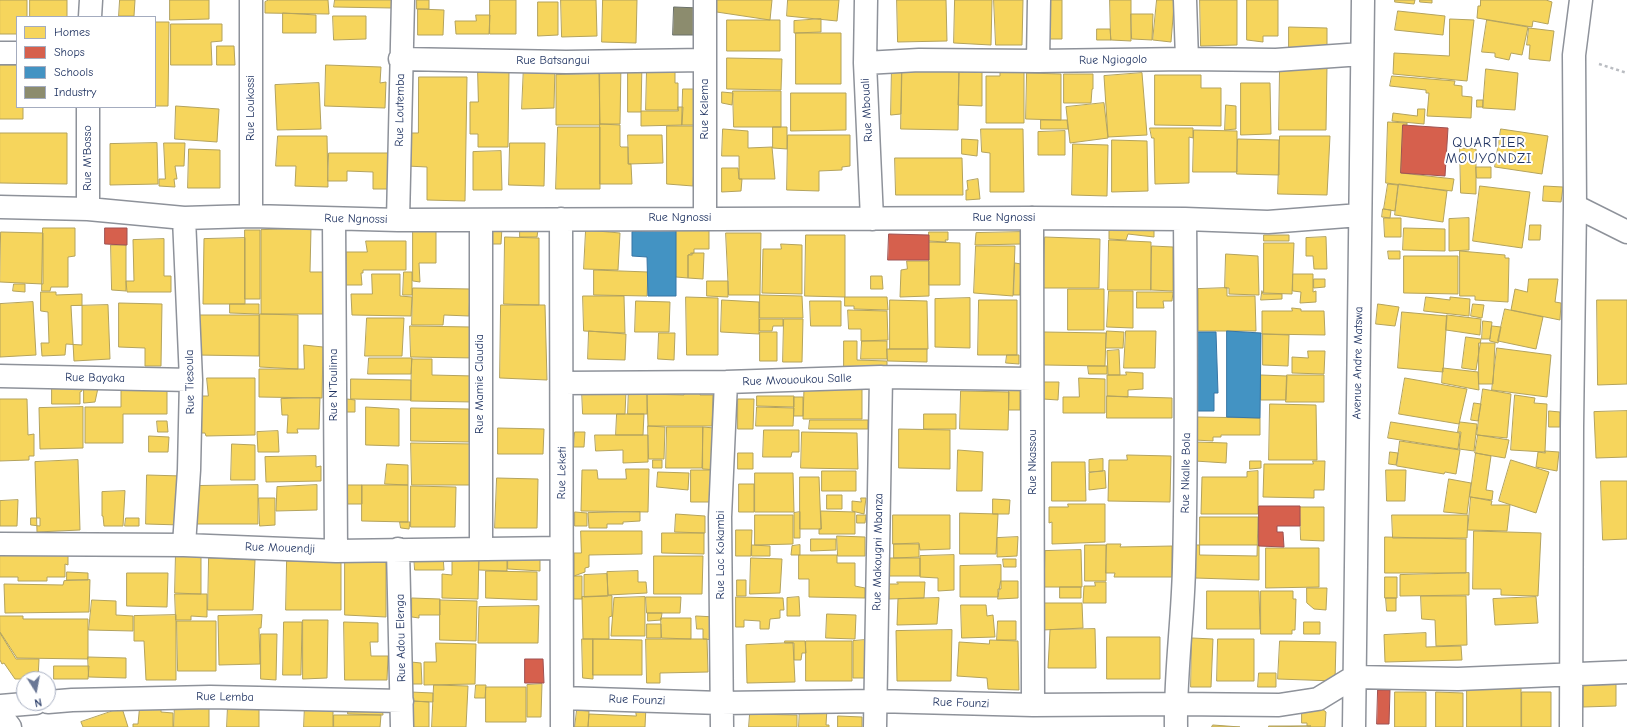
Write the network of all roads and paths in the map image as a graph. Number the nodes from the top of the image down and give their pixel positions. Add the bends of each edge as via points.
1 (91, 0) edge
2 (251, 0) edge
3 (402, 0) edge
4 (705, 0) edge
5 (866, 0) edge
6 (1039, 0) edge
7 (1185, 0) edge
8 (1363, 0) edge
9 (1581, 0) edge
10 (90, 16) edge
11 (0, 53) edge
12 (16, 53) edge
13 (1362, 54) junction
14 (1187, 59) junction
15 (400, 60) junction
16 (705, 60) junction
17 (1038, 61) junction
18 (865, 63) junction
19 (88, 108) edge
20 (1575, 206) junction
21 (0, 208) edge
22 (88, 209) junction
23 (1360, 215) junction
24 (251, 216) junction
25 (184, 218) junction
26 (704, 218) junction
27 (1032, 218) junction
28 (334, 219) junction
29 (561, 219) junction
30 (872, 219) junction
31 (1185, 219) junction
32 (398, 220) junction
33 (481, 220) junction
34 (1627, 232) edge
35 (0, 376) edge
36 (881, 377) junction
37 (1032, 379) junction
38 (191, 380) junction
39 (726, 382) junction
40 (562, 383) junction
41 (0, 544) edge
42 (184, 545) junction
43 (482, 548) junction
44 (561, 548) junction
45 (398, 549) junction
46 (336, 550) junction
47 (1627, 672) edge
48 (1571, 673) junction
49 (1354, 677) junction
50 (562, 698) junction
51 (56, 701) edge
52 (402, 701) junction
53 (875, 701) junction
54 (722, 703) junction
55 (1176, 704) junction
56 (16, 705) edge
57 (1033, 705) junction
58 (0, 706) edge
59 (0, 714) edge
60 (10, 727) edge
61 (402, 727) edge
62 (562, 727) edge
63 (722, 727) edge
64 (875, 727) edge
65 (1176, 727) edge
66 (1354, 727) edge
67 (1571, 727) edge

1 - 10 street
2 - 24 street, Rue Loukossi
3 - 15 street, Rue Loutemba
4 - 16 street, Rue Kelema
5 - 18 street, Rue Mbouali
6 - 17 street
7 - 14 street
8 - 13 street, Avenue Andre Matswa
9 - 20 street via 1574,55
11 - 12 street
13 - 14 street, Rue Ngiogolo via 1276,60
13 - 23 street, Avenue Andre Matswa
14 - 17 street, Rue Ngiogolo
15 - 16 street, Rue Batsangui
15 - 32 street, Rue Loutemba
16 - 26 street, Rue Kelema
17 - 18 street, Rue Ngiogolo via 919,60
18 - 30 street, Rue Mbouali
19 - 22 street, Rue M'Bosso
20 - 34 street
20 - 48 street
21 - 22 street, Rue Ngnossi
22 - 25 street, Rue Ngnossi
23 - 31 street, Rue Ngnossi via 1268,222
23 - 49 street, Avenue Andre Matswa
24 - 25 street, Rue Ngnossi
24 - 28 street, Rue Ngnossi
25 - 38 street, Rue Tiesoula
26 - 29 street, Rue Ngnossi
26 - 30 street, Rue Ngnossi
27 - 30 street, Rue Ngnossi
27 - 31 street, Rue Ngnossi
27 - 37 street, Rue Nkassou
28 - 32 street, Rue Ngnossi
28 - 46 street, Rue N'Toulima
29 - 33 street, Rue Ngnossi
29 - 40 street, Rue Leketi
31 - 55 street, Rue Nkalle Bola via 1187,458 1184,598
32 - 33 street, Rue Ngnossi
33 - 43 street, Rue Mamie Claudia
35 - 38 street, Rue Bayaka
36 - 37 street, Rue Mvououkou Salle
36 - 39 street, Rue Mvououkou Salle
36 - 53 street, Rue Makougni Mbanza
37 - 57 street, Rue Nkassou
38 - 42 street, Rue Tiesoula
39 - 40 street, Rue Mvououkou Salle
39 - 54 street, Rue Lac Kokambi via 720,517
40 - 44 street, Rue Leketi
41 - 42 street, Rue Mouendji
42 - 46 street, Rue Mouendji
43 - 44 street, Rue Mouendji
43 - 45 street, Rue Mouendji
44 - 50 street, Rue Leketi
45 - 46 street, Rue Mouendji
45 - 52 street, Rue Adou Elenga
47 - 48 street
48 - 49 street via 1458,679
48 - 67 street
49 - 55 street, Rue Founzi via 1318,699 1279,705
49 - 66 street, Avenue Andre Matswa
50 - 54 street, Rue Founzi
50 - 62 street, Rue Leketi
51 - 52 street, Rue Lemba via 210,697
52 - 61 street, Rue Adou Elenga
53 - 54 street, Rue Founzi
53 - 57 street, Rue Founzi
53 - 64 street, Rue Makougni Mbanza
54 - 63 street, Rue Lac Kokambi
55 - 57 street, Rue Founzi
55 - 65 street, Rue Nkalle Bola
56 - 58 street
59 - 60 street

